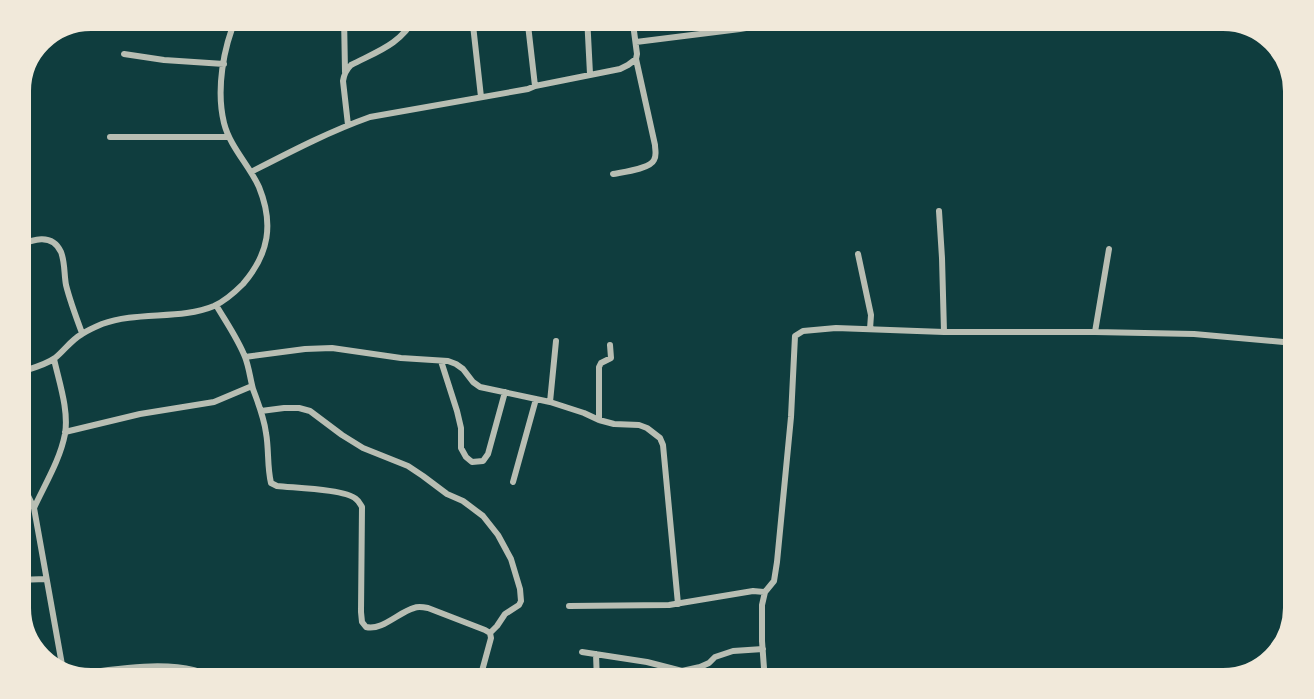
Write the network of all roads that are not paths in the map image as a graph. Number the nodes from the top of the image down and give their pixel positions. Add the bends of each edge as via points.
1 (233, 27) edge
2 (344, 27) edge
3 (409, 27) edge
4 (473, 27) edge
5 (528, 27) edge
6 (588, 27) edge
7 (634, 27) edge
8 (752, 27) edge
9 (636, 42) junction
10 (124, 54) dead end
11 (636, 59) junction
12 (224, 64) junction
13 (345, 72) junction
14 (590, 74) junction
15 (535, 86) junction
16 (481, 97) junction
17 (348, 125) junction
18 (110, 137) dead end
19 (229, 137) junction
20 (251, 172) junction
21 (613, 174) dead end
22 (939, 212) dead end
23 (27, 242) edge
24 (1108, 249) dead end
25 (858, 254) dead end
26 (216, 305) junction
27 (870, 329) junction
28 (944, 332) junction
29 (1095, 332) junction
30 (82, 333) junction
31 (556, 341) dead end
32 (1287, 342) edge
33 (610, 345) dead end
34 (245, 357) junction
35 (54, 359) junction
36 (441, 361) junction
37 (27, 370) edge
38 (252, 386) junction
39 (506, 392) junction
40 (536, 399) junction
41 (550, 402) junction
42 (261, 411) junction
43 (599, 420) junction
44 (65, 432) junction
45 (513, 482) dead end
46 (27, 494) edge
47 (34, 508) junction
48 (27, 579) edge
49 (46, 579) junction
50 (765, 592) junction
51 (678, 604) junction
52 (569, 606) dead end
53 (490, 633) junction
54 (763, 649) junction
55 (582, 652) dead end
56 (596, 654) junction
57 (62, 664) edge
58 (130, 668) junction
59 (674, 670) joint
60 (97, 672) edge
61 (130, 672) edge
62 (200, 672) edge
63 (482, 672) edge
64 (597, 672) edge
65 (764, 672) edge

1 - 12 street
2 - 13 street
3 - 13 street via 393,44 351,65
4 - 16 street
5 - 15 street
6 - 14 street
7 - 9 street
8 - 9 street
9 - 11 street
10 - 12 street
11 - 14 street via 620,69
11 - 21 street via 656,155 647,166
12 - 19 street via 222,105
13 - 17 street
14 - 15 street
15 - 16 street
16 - 17 street via 370,117
17 - 20 street
18 - 19 street
19 - 20 street
20 - 26 street via 265,204 267,235 263,253 238,289
22 - 28 street
23 - 30 street via 49,240 61,253
24 - 29 street
25 - 27 street via 871,315
26 - 30 street via 115,321
26 - 34 street
27 - 28 street
27 - 50 street via 827,328 795,336 792,417 777,562 774,581
28 - 29 street
29 - 32 street via 1194,334
30 - 35 street
31 - 41 street
33 - 43 street via 611,358 598,367
34 - 36 street via 333,348
34 - 38 street
35 - 37 street
35 - 44 street
36 - 39 street via 456,364 480,387
36 - 39 street via 461,428 461,448 472,462 483,461 488,454
38 - 42 street
38 - 44 street via 214,402
39 - 40 street
40 - 41 street
40 - 45 street
41 - 43 street
42 - 53 street via 310,411 363,448 408,466 483,516 511,559 521,601
42 - 53 street via 271,483 350,496 362,507 361,612 366,627 420,607
43 - 51 street via 639,425 660,438
44 - 47 street
46 - 47 street
47 - 49 street
48 - 49 street
49 - 57 street
50 - 51 street
50 - 54 street
51 - 52 street
53 - 63 street
54 - 59 street via 733,651 700,667
54 - 65 street
55 - 56 street
56 - 59 street
56 - 64 street
58 - 60 street
58 - 61 street
58 - 62 street via 163,666

